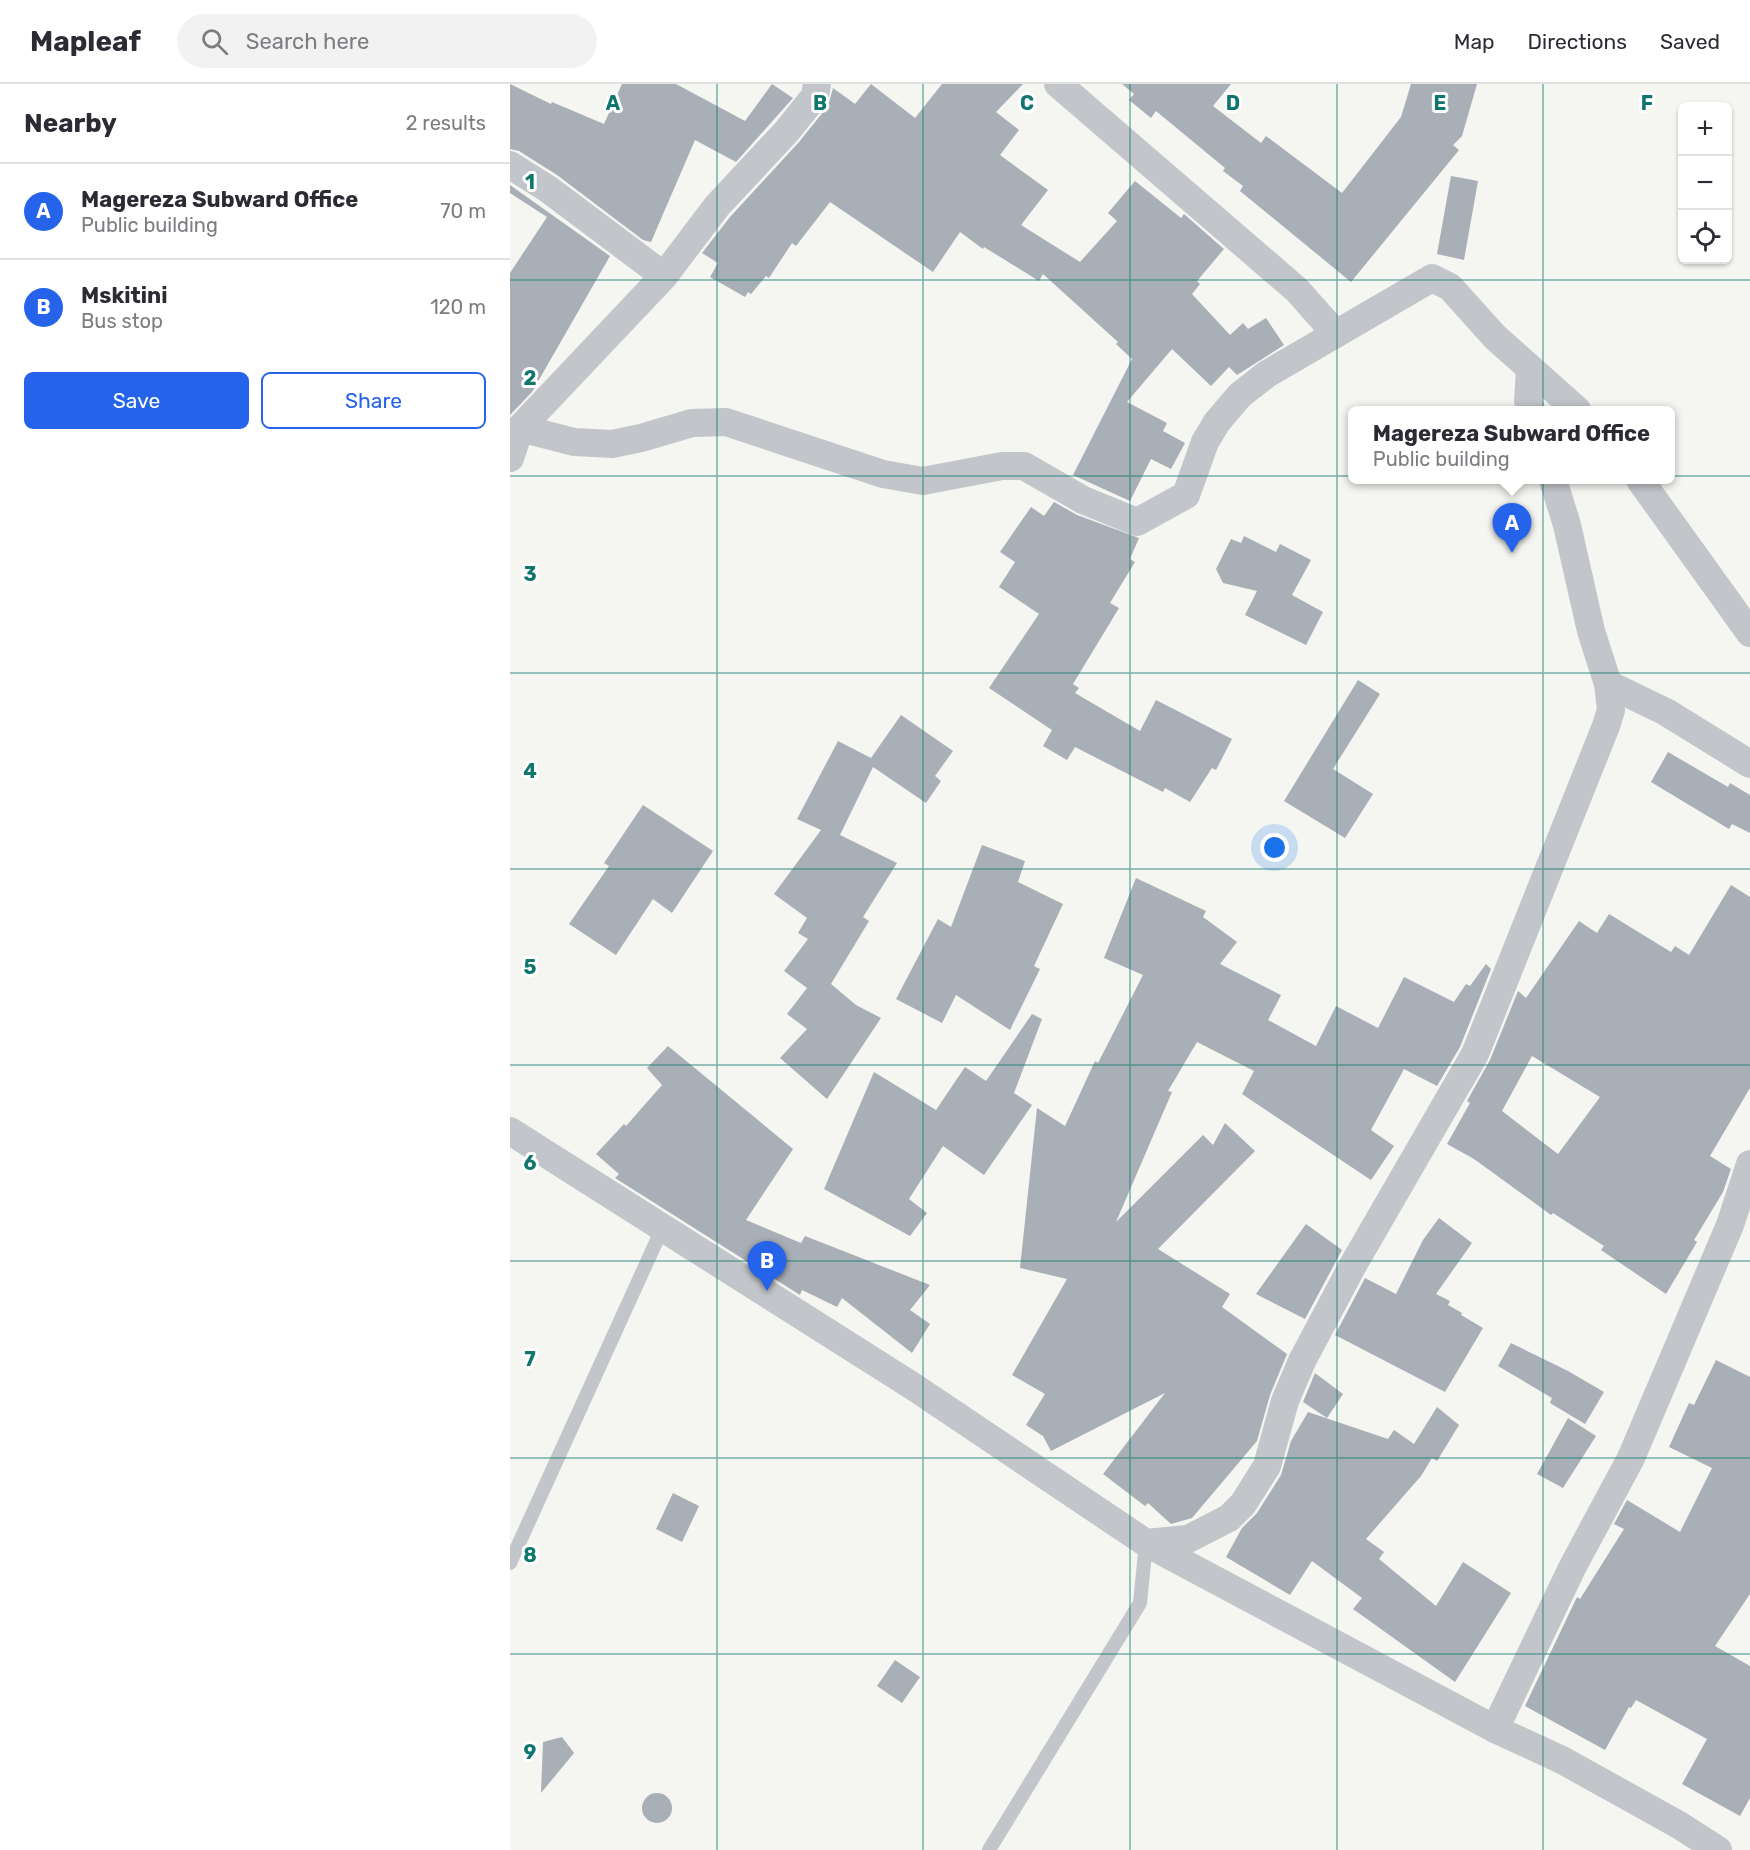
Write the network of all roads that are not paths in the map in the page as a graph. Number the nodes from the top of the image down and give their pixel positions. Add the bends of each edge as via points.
1 (817, 84) edge
2 (1058, 84) edge
3 (510, 165) edge
4 (664, 276) junction
5 (1336, 334) junction
6 (1530, 369) junction
7 (1530, 406) edge
8 (1571, 406) edge
9 (520, 428) junction
10 (510, 458) edge
11 (1554, 484) edge
12 (1643, 484) edge
13 (1750, 633) edge
14 (1608, 684) junction
15 (1750, 764) edge
16 (510, 1131) edge
17 (1750, 1164) edge
18 (662, 1229) junction
19 (1146, 1543) junction
20 (510, 1563) edge
21 (1495, 1729) junction
22 (989, 1850) edge
23 (1718, 1850) edge

1 - 4 street via 815,96 717,206
2 - 5 street via 1297,290
3 - 4 street
4 - 9 street
5 - 6 street via 1432,278 1450,287
5 - 9 street via 1267,374 1240,395 1205,442 1186,495 1137,522 1083,500 1024,466 1002,466 923,481 883,474 726,422 692,423 612,444 573,442
6 - 7 street
6 - 8 street
9 - 10 street
11 - 14 street
12 - 13 street
14 - 15 street via 1666,712
14 - 19 street via 1611,710 1606,726 1475,1054 1302,1361 1285,1401 1267,1466 1243,1504 1229,1518 1188,1539
16 - 18 street
17 - 21 street via 1730,1225 1631,1458 1572,1568
18 - 19 street via 914,1387
18 - 20 lane
19 - 21 street
19 - 22 lane via 1140,1603
21 - 23 street via 1562,1760

